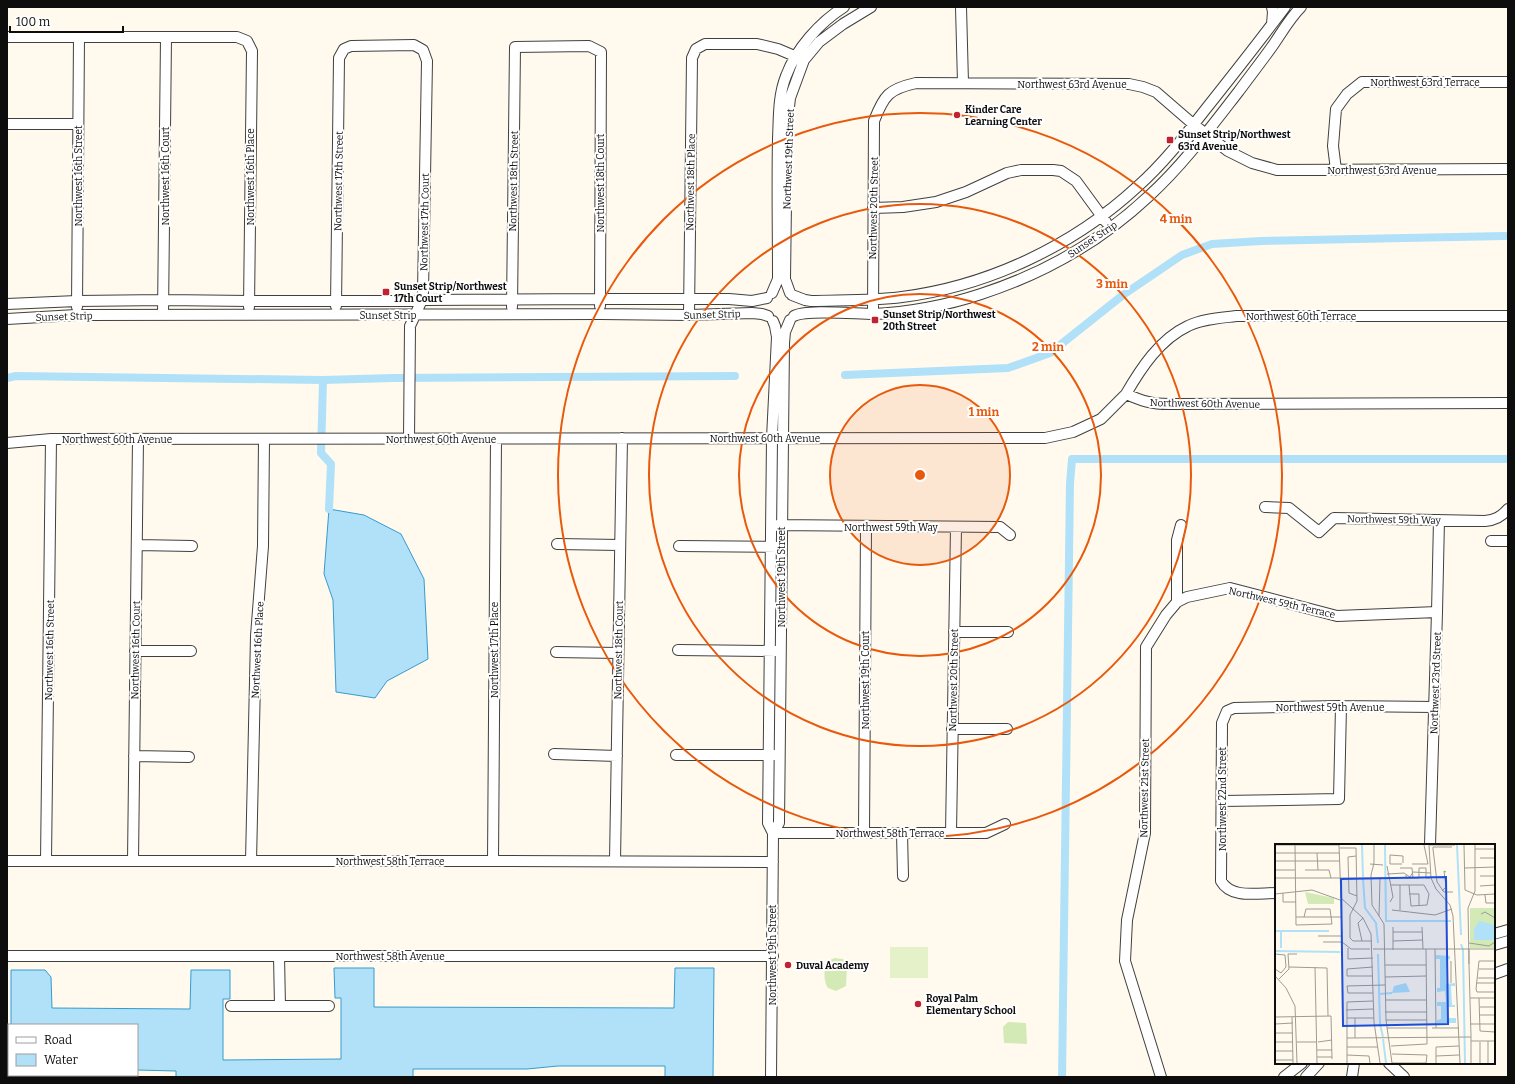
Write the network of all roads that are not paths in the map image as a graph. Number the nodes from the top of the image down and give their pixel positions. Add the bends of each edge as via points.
1 (844, 7) edge
2 (868, 7) edge
3 (961, 7) edge
4 (1272, 7) edge
5 (1285, 7) edge
6 (1301, 7) edge
7 (1272, 24) junction
8 (7, 37) edge
9 (79, 37) junction
10 (166, 37) junction
11 (423, 50) joint
12 (601, 52) joint
13 (800, 58) junction
14 (1508, 82) edge
15 (963, 83) junction
16 (881, 104) joint
17 (7, 124) edge
18 (78, 124) junction
19 (1193, 124) junction
20 (1206, 134) junction
21 (1508, 169) edge
22 (1336, 170) junction
23 (873, 208) junction
24 (1101, 217) junction
25 (1110, 228) junction
26 (1017, 264) junction
27 (1024, 278) junction
28 (791, 294) junction
29 (770, 295) junction
30 (600, 299) junction
31 (164, 300) junction
32 (336, 300) junction
33 (422, 300) junction
34 (512, 300) junction
35 (689, 300) junction
36 (873, 300) junction
37 (77, 301) junction
38 (250, 301) junction
39 (7, 304) edge
40 (600, 314) junction
41 (873, 314) junction
42 (76, 315) junction
43 (163, 315) junction
44 (249, 315) junction
45 (336, 315) junction
46 (415, 315) junction
47 (512, 315) junction
48 (689, 315) junction
49 (1508, 316) edge
50 (792, 318) junction
51 (7, 319) edge
52 (770, 319) junction
53 (1126, 394) junction
54 (1508, 402) edge
55 (496, 438) junction
56 (622, 438) junction
57 (772, 438) junction
58 (783, 438) junction
59 (51, 439) junction
60 (138, 439) junction
61 (264, 439) junction
62 (409, 439) junction
63 (7, 443) edge
64 (1265, 507) dead end
65 (1508, 509) edge
66 (1439, 520) junction
67 (771, 525) junction
68 (1181, 525) dead end
69 (781, 526) junction
70 (866, 527) junction
71 (956, 527) junction
72 (1010, 535) dead end
73 (1491, 540) dead end
74 (1508, 541) edge
75 (557, 544) dead end
76 (137, 545) junction
77 (620, 545) junction
78 (192, 546) dead end
79 (679, 546) dead end
80 (770, 547) junction
81 (781, 548) junction
82 (1177, 602) junction
83 (1437, 612) junction
84 (954, 632) junction
85 (1008, 632) dead end
86 (678, 650) dead end
87 (135, 651) junction
88 (191, 651) dead end
89 (770, 651) junction
90 (781, 651) junction
91 (556, 652) dead end
92 (618, 653) junction
93 (1341, 706) junction
94 (1434, 707) junction
95 (1227, 711) joint
96 (952, 729) junction
97 (1007, 729) dead end
98 (554, 754) dead end
99 (676, 755) dead end
100 (774, 755) junction
101 (134, 756) junction
102 (617, 756) junction
103 (190, 757) dead end
104 (1222, 801) junction
105 (1005, 824) dead end
106 (773, 833) junction
107 (864, 833) junction
108 (902, 833) junction
109 (951, 833) junction
110 (1430, 844) edge
111 (7, 861) edge
112 (46, 861) junction
113 (133, 861) junction
114 (251, 861) junction
115 (493, 861) junction
116 (615, 861) junction
117 (773, 862) junction
118 (903, 876) dead end
119 (1275, 893) edge
120 (1508, 930) edge
121 (1495, 934) edge
122 (1508, 941) edge
123 (1495, 945) edge
124 (7, 956) edge
125 (279, 956) junction
126 (773, 956) junction
127 (1508, 969) edge
128 (1495, 974) edge
129 (231, 1006) dead end
130 (280, 1006) junction
131 (329, 1006) dead end
132 (1301, 1064) edge
133 (1318, 1064) edge
134 (1354, 1064) edge
135 (1390, 1064) edge
136 (771, 1077) edge
137 (1161, 1077) edge
138 (1284, 1077) edge
139 (1306, 1077) edge
140 (1352, 1077) edge
141 (1404, 1077) edge

1 - 13 street, Northwest 19th Street via 822,25
2 - 13 street, Northwest 19th Street
3 - 15 street
4 - 7 street
5 - 7 street, Sunset Strip
6 - 20 street, Sunset Strip
7 - 19 street, Sunset Strip
8 - 9 street
9 - 10 street
9 - 18 street, Northwest 16th Street
10 - 31 street, Northwest 16th Court
10 - 38 street, Northwest 16th Place via 237,37 247,40 252,51
11 - 32 street, Northwest 17th Street via 414,45 351,46 344,49 340,58
11 - 33 street, Northwest 17th Court via 427,61
12 - 30 street, Northwest 18th Court
12 - 34 street, Northwest 18th Street via 589,46 515,47
13 - 28 street, Northwest 19th Street via 790,98 787,125 785,279
13 - 29 street, Northwest 19th Street via 786,76 780,102 778,279
13 - 35 street, Northwest 18th Place via 778,48 757,44 705,44 696,49 692,58
14 - 22 street, Northwest 63rd Terrace via 1362,82 1347,94 1336,109 1333,146
15 - 16 street, Northwest 63rd Avenue via 916,83 902,86 890,93
15 - 19 street, Northwest 63rd Avenue via 1129,84 1156,92
16 - 23 street, Northwest 20th Street via 874,121
17 - 18 street
18 - 37 street, Northwest 16th Street
19 - 20 street, Northwest 63rd Avenue
19 - 24 street, Sunset Strip via 1152,173
20 - 22 street, Northwest 63rd Avenue via 1228,151 1252,163 1277,170
20 - 25 street, Sunset Strip via 1149,196
21 - 22 street, Northwest 63rd Avenue
23 - 24 street via 936,202 966,192 1007,173 1021,170 1053,170 1061,171 1076,181
23 - 36 street, Northwest 20th Street
24 - 25 street
24 - 26 street, Sunset Strip via 1068,238
25 - 27 street, Sunset Strip via 1074,253
26 - 27 street
26 - 36 street, Sunset Strip via 968,283 902,297
27 - 41 street, Sunset Strip via 981,294 940,305
28 - 29 street via 783,291
28 - 36 street, Sunset Strip via 811,301
28 - 50 street via 796,300 797,307
29 - 35 street, Sunset Strip via 752,301
29 - 52 street via 764,305
30 - 34 street, Sunset Strip
30 - 35 street, Sunset Strip
30 - 40 street, Northwest 18th Court
31 - 37 street, Sunset Strip
31 - 38 street, Sunset Strip
31 - 43 street, Northwest 16th Court
32 - 33 street, Sunset Strip
32 - 38 street, Sunset Strip
32 - 45 street, Northwest 17th Street
33 - 34 street, Sunset Strip
33 - 46 street, Northwest 17th Court
34 - 47 street, Northwest 18th Street
35 - 48 street, Northwest 18th Place
36 - 41 street, Northwest 20th Street
37 - 39 street, Sunset Strip
37 - 42 street, Northwest 16th Street
38 - 44 street, Northwest 16th Place
40 - 47 street, Sunset Strip
40 - 48 street, Sunset Strip
41 - 50 street, Sunset Strip via 809,313
42 - 43 street, Sunset Strip
42 - 51 street, Sunset Strip
43 - 44 street, Sunset Strip
44 - 45 street, Sunset Strip
45 - 46 street, Sunset Strip
46 - 47 street, Sunset Strip
46 - 62 street, Northwest 17th Court via 410,326
48 - 52 street, Sunset Strip via 752,313 762,314
49 - 53 street, Northwest 60th Terrace via 1236,316 1212,319 1188,326 1167,340 1143,365
50 - 52 street via 783,323
50 - 58 street, Northwest 19th Street via 785,332
52 - 57 street, Northwest 19th Street via 775,326 777,337
53 - 54 street, Northwest 60th Avenue via 1152,404
53 - 58 street, Northwest 60th Avenue via 1101,419 1073,432 1045,438
55 - 56 street, Northwest 60th Avenue
55 - 62 street, Northwest 60th Avenue
55 - 115 street, Northwest 17th Place
56 - 57 street, Northwest 60th Avenue
56 - 77 street, Northwest 18th Court
57 - 58 street, Northwest 60th Avenue
57 - 67 street, Northwest 19th Street
58 - 69 street, Northwest 19th Street
59 - 60 street, Northwest 60th Avenue
59 - 63 street, Northwest 60th Avenue
59 - 112 street, Northwest 16th Street
60 - 61 street, Northwest 60th Avenue
60 - 76 street, Northwest 16th Court
61 - 62 street, Northwest 60th Avenue
61 - 114 street, Northwest 16th Place via 263,546 256,636
64 - 66 street, Northwest 59th Way via 1289,508 1319,532 1334,518
65 - 66 street, Northwest 59th Way via 1495,520
66 - 83 street, Northwest 23rd Street
67 - 69 street, Northwest 59th Way
67 - 80 street, Northwest 19th Street
68 - 82 street via 1177,540
69 - 70 street, Northwest 59th Way
69 - 81 street, Northwest 19th Street
70 - 71 street, Northwest 59th Way
70 - 107 street, Northwest 19th Court
71 - 72 street, Northwest 59th Way via 1000,527
71 - 84 street, Northwest 20th Street
73 - 74 street
75 - 77 street
76 - 78 street
76 - 87 street, Northwest 16th Court
77 - 92 street, Northwest 18th Court
79 - 80 street
80 - 81 street
80 - 89 street, Northwest 19th Street
81 - 90 street, Northwest 19th Street
82 - 83 street, Northwest 59th Terrace via 1187,597 1230,588 1337,616
82 - 137 street, Northwest 21st Street via 1146,647 1145,833 1127,920 1125,961
83 - 94 street, Northwest 23rd Street
84 - 85 street
84 - 96 street, Northwest 20th Street
86 - 89 street
87 - 88 street
87 - 101 street, Northwest 16th Court
89 - 90 street
89 - 100 street, Northwest 19th Street
90 - 100 street, Northwest 19th Street
91 - 92 street
92 - 102 street, Northwest 18th Court
93 - 94 street, Northwest 59th Avenue
93 - 95 street, Northwest 59th Avenue via 1234,708
93 - 104 street via 1339,799
94 - 110 street, Northwest 23rd Street
95 - 104 street, Northwest 22nd Street via 1222,722
96 - 97 street
96 - 109 street, Northwest 20th Street
98 - 102 street
99 - 100 street
100 - 106 street, Northwest 19th Street via 779,824
101 - 103 street
101 - 113 street, Northwest 16th Court
102 - 116 street, Northwest 18th Court
104 - 119 street, Northwest 22nd Street via 1221,881 1225,888 1235,893
105 - 109 street, Northwest 58th Terrace via 986,833
106 - 107 street, Northwest 58th Terrace
106 - 117 street, Northwest 19th Street
107 - 108 street, Northwest 58th Terrace
108 - 109 street, Northwest 58th Terrace
108 - 118 street
111 - 112 street, Northwest 58th Terrace
112 - 113 street, Northwest 58th Terrace
113 - 114 street, Northwest 58th Terrace
114 - 115 street, Northwest 58th Terrace
115 - 116 street, Northwest 58th Terrace
116 - 117 street, Northwest 58th Terrace
117 - 126 street, Northwest 19th Street
120 - 121 street
122 - 123 street
124 - 125 street, Northwest 58th Avenue
125 - 126 street, Northwest 58th Avenue
125 - 130 street
126 - 136 street, Northwest 19th Street
127 - 128 street
129 - 130 street
130 - 131 street
132 - 138 street
133 - 139 street
134 - 140 street
135 - 141 street

